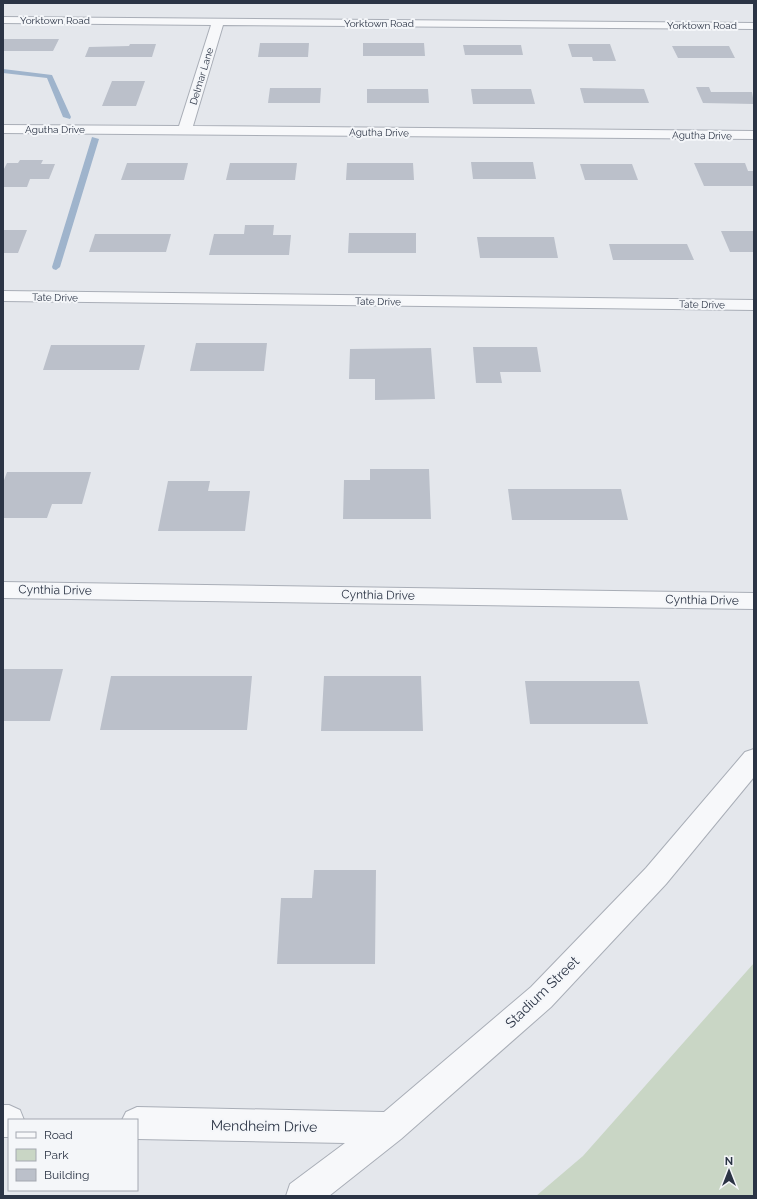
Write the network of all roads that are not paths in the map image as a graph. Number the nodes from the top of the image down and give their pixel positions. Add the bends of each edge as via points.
1 (3, 20) edge
2 (218, 22) junction
3 (754, 26) edge
4 (3, 128) edge
5 (185, 130) junction
6 (754, 135) edge
7 (3, 296) edge
8 (754, 304) edge
9 (3, 590) edge
10 (754, 601) edge
11 (754, 759) edge
12 (138, 1123) edge
13 (390, 1128) junction
14 (302, 1196) edge

1 - 2 street, Yorktown Road
2 - 3 street, Yorktown Road
2 - 5 street, Delmar Lane
4 - 5 street, Agutha Drive
5 - 6 street, Agutha Drive
7 - 8 street, Tate Drive
9 - 10 street, Cynthia Drive
11 - 13 street, Stadium Street via 656,876 541,997
12 - 13 street, Mendheim Drive
13 - 14 street, Stadium Street

